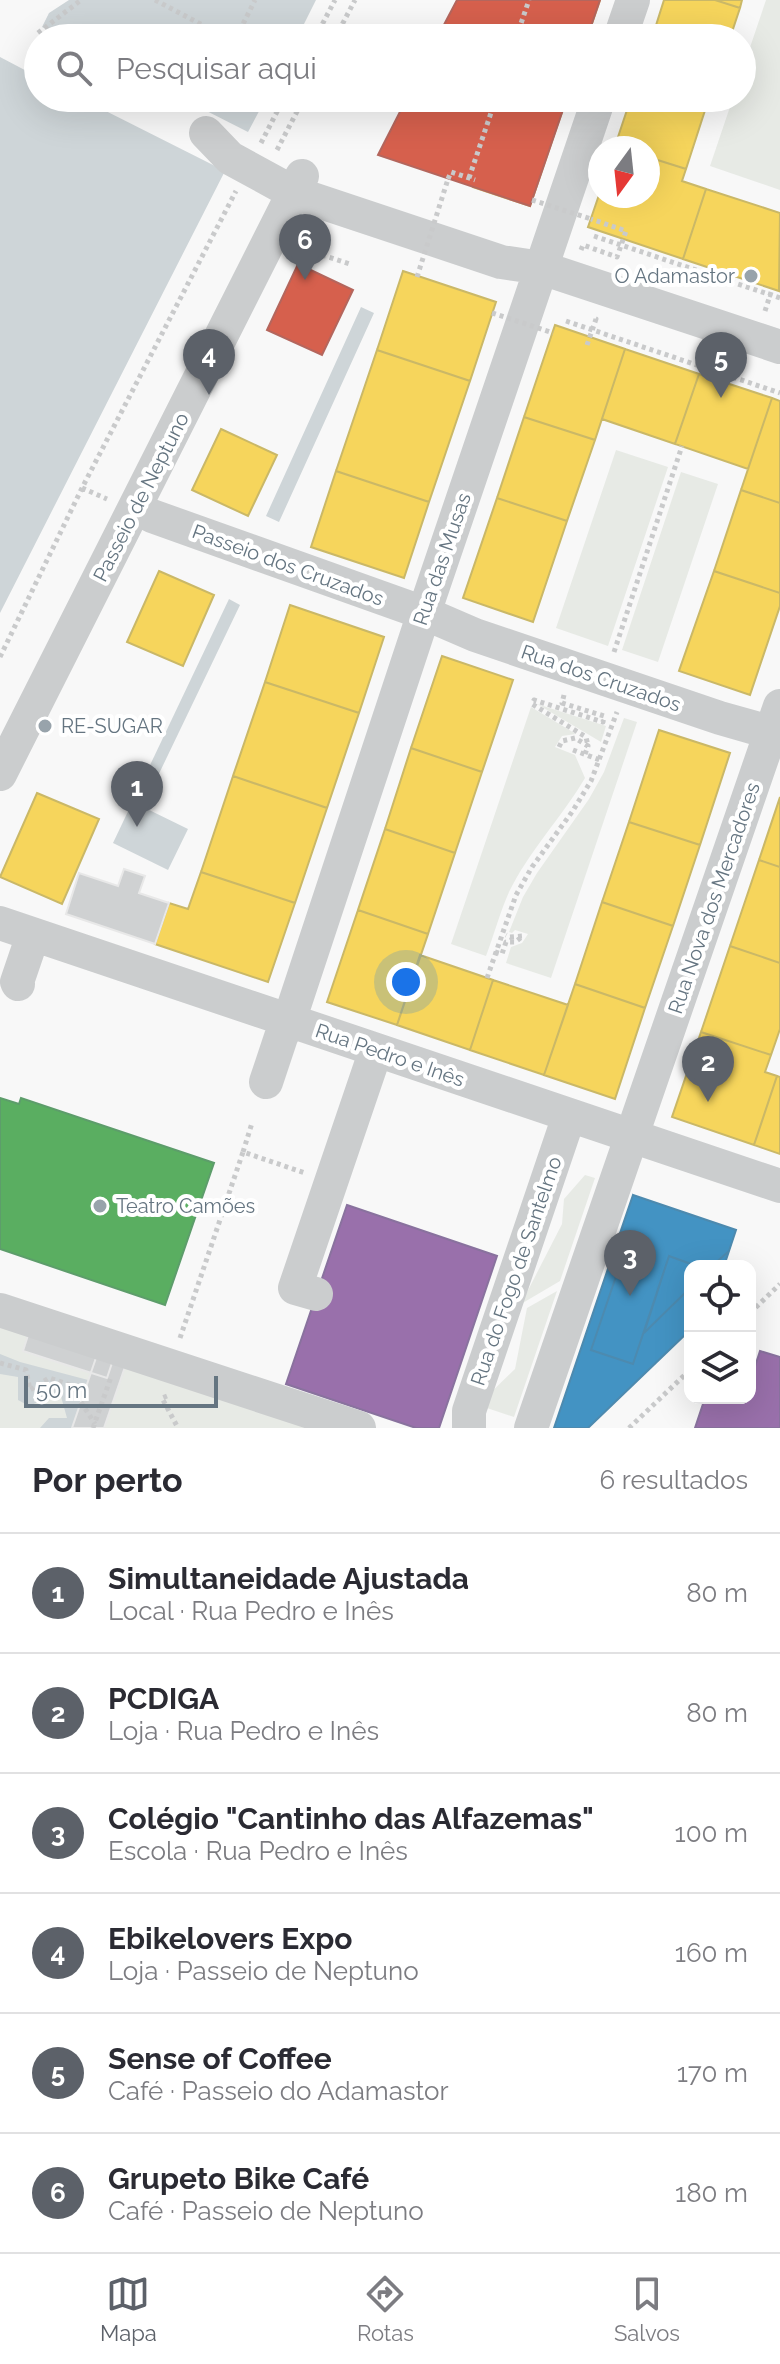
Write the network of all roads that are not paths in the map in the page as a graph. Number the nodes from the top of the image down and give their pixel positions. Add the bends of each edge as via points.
1 (633, 0) edge
2 (625, 24) edge
3 (594, 112) edge
4 (259, 159) road end
5 (298, 185) junction
6 (542, 268) junction
7 (780, 347) edge
8 (152, 516) dead end
9 (424, 613) junction
10 (777, 724) edge
11 (0, 774) edge
12 (0, 923) edge
13 (33, 935) junction
14 (18, 984) dead end
15 (289, 1021) junction
16 (376, 1050) junction
17 (266, 1082) dead end
18 (569, 1116) junction
19 (628, 1145) junction
20 (780, 1186) edge
21 (316, 1294) dead end
22 (0, 1310) edge
23 (359, 1428) edge
24 (469, 1428) edge
25 (531, 1428) edge

1 - 2 street
3 - 6 street, Rua das Musas
4 - 5 street
5 - 6 street via 507,244
5 - 11 street, Passeio de Neptuno
6 - 7 street
6 - 9 street, Rua das Musas
8 - 9 street, Passeio dos Cruzados
9 - 10 street, Rua dos Cruzados via 720,718
9 - 15 street, Rua das Musas
10 - 19 street, Rua Nova dos Mercadores
12 - 13 street, Rua Pedro e Inês
13 - 14 street
13 - 15 street, Rua Pedro e Inês
15 - 16 street, Rua Pedro e Inês
15 - 17 street, Rua das Musas
16 - 18 street, Rua Pedro e Inês
16 - 21 street via 295,1288
18 - 19 street, Rua Pedro e Inês
18 - 24 street, Rua do Fogo de Santelmo via 532,1187 469,1411
19 - 20 street, Rua Pedro e Inês
19 - 25 street
22 - 23 street

